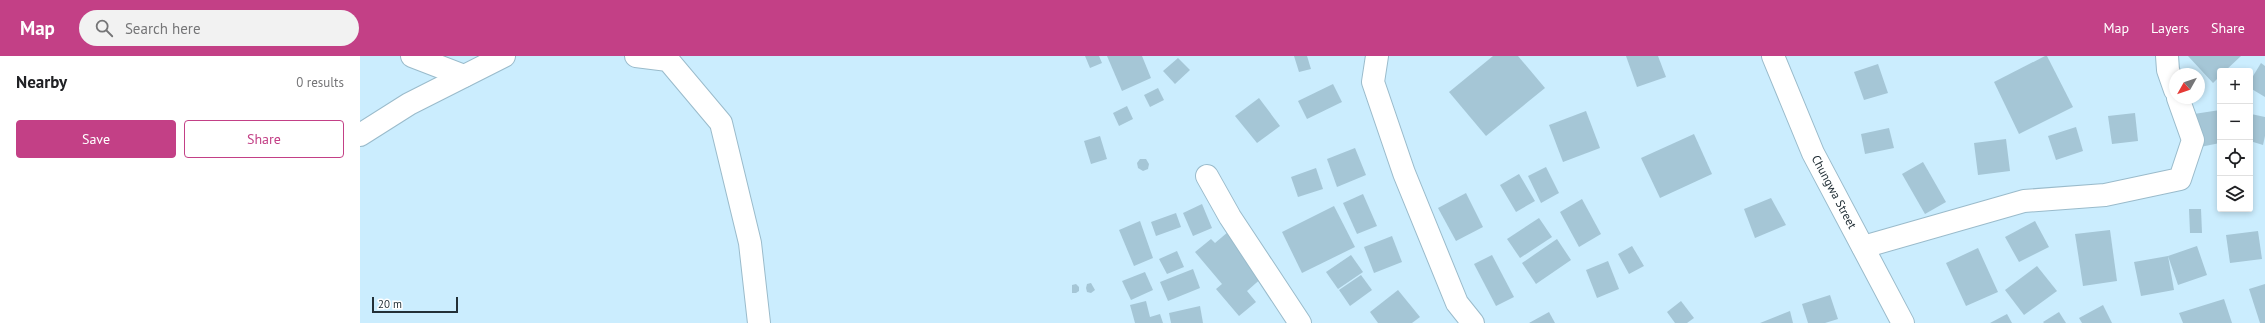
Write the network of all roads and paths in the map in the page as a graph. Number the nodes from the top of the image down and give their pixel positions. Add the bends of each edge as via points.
1 (412, 56) edge
2 (504, 56) edge
3 (636, 56) edge
4 (1377, 56) edge
5 (1774, 56) edge
6 (2167, 56) edge
7 (2169, 73) edge
8 (464, 76) junction
9 (2180, 104) edge
10 (360, 135) edge
11 (1207, 176) dead end
12 (1863, 247) junction
13 (759, 323) edge
14 (1300, 323) edge
15 (1474, 323) edge
16 (1903, 323) edge

1 - 8 street
2 - 8 street
3 - 13 street via 668,60 721,123 750,243
4 - 15 street via 1373,82 1404,173 1457,303
5 - 12 street, Chungwa Street via 1813,153
6 - 7 street
8 - 10 street via 409,104
9 - 12 street via 2193,140 2180,180 2104,195 2024,201
11 - 14 street via 1230,217
12 - 16 street, Chungwa Street

